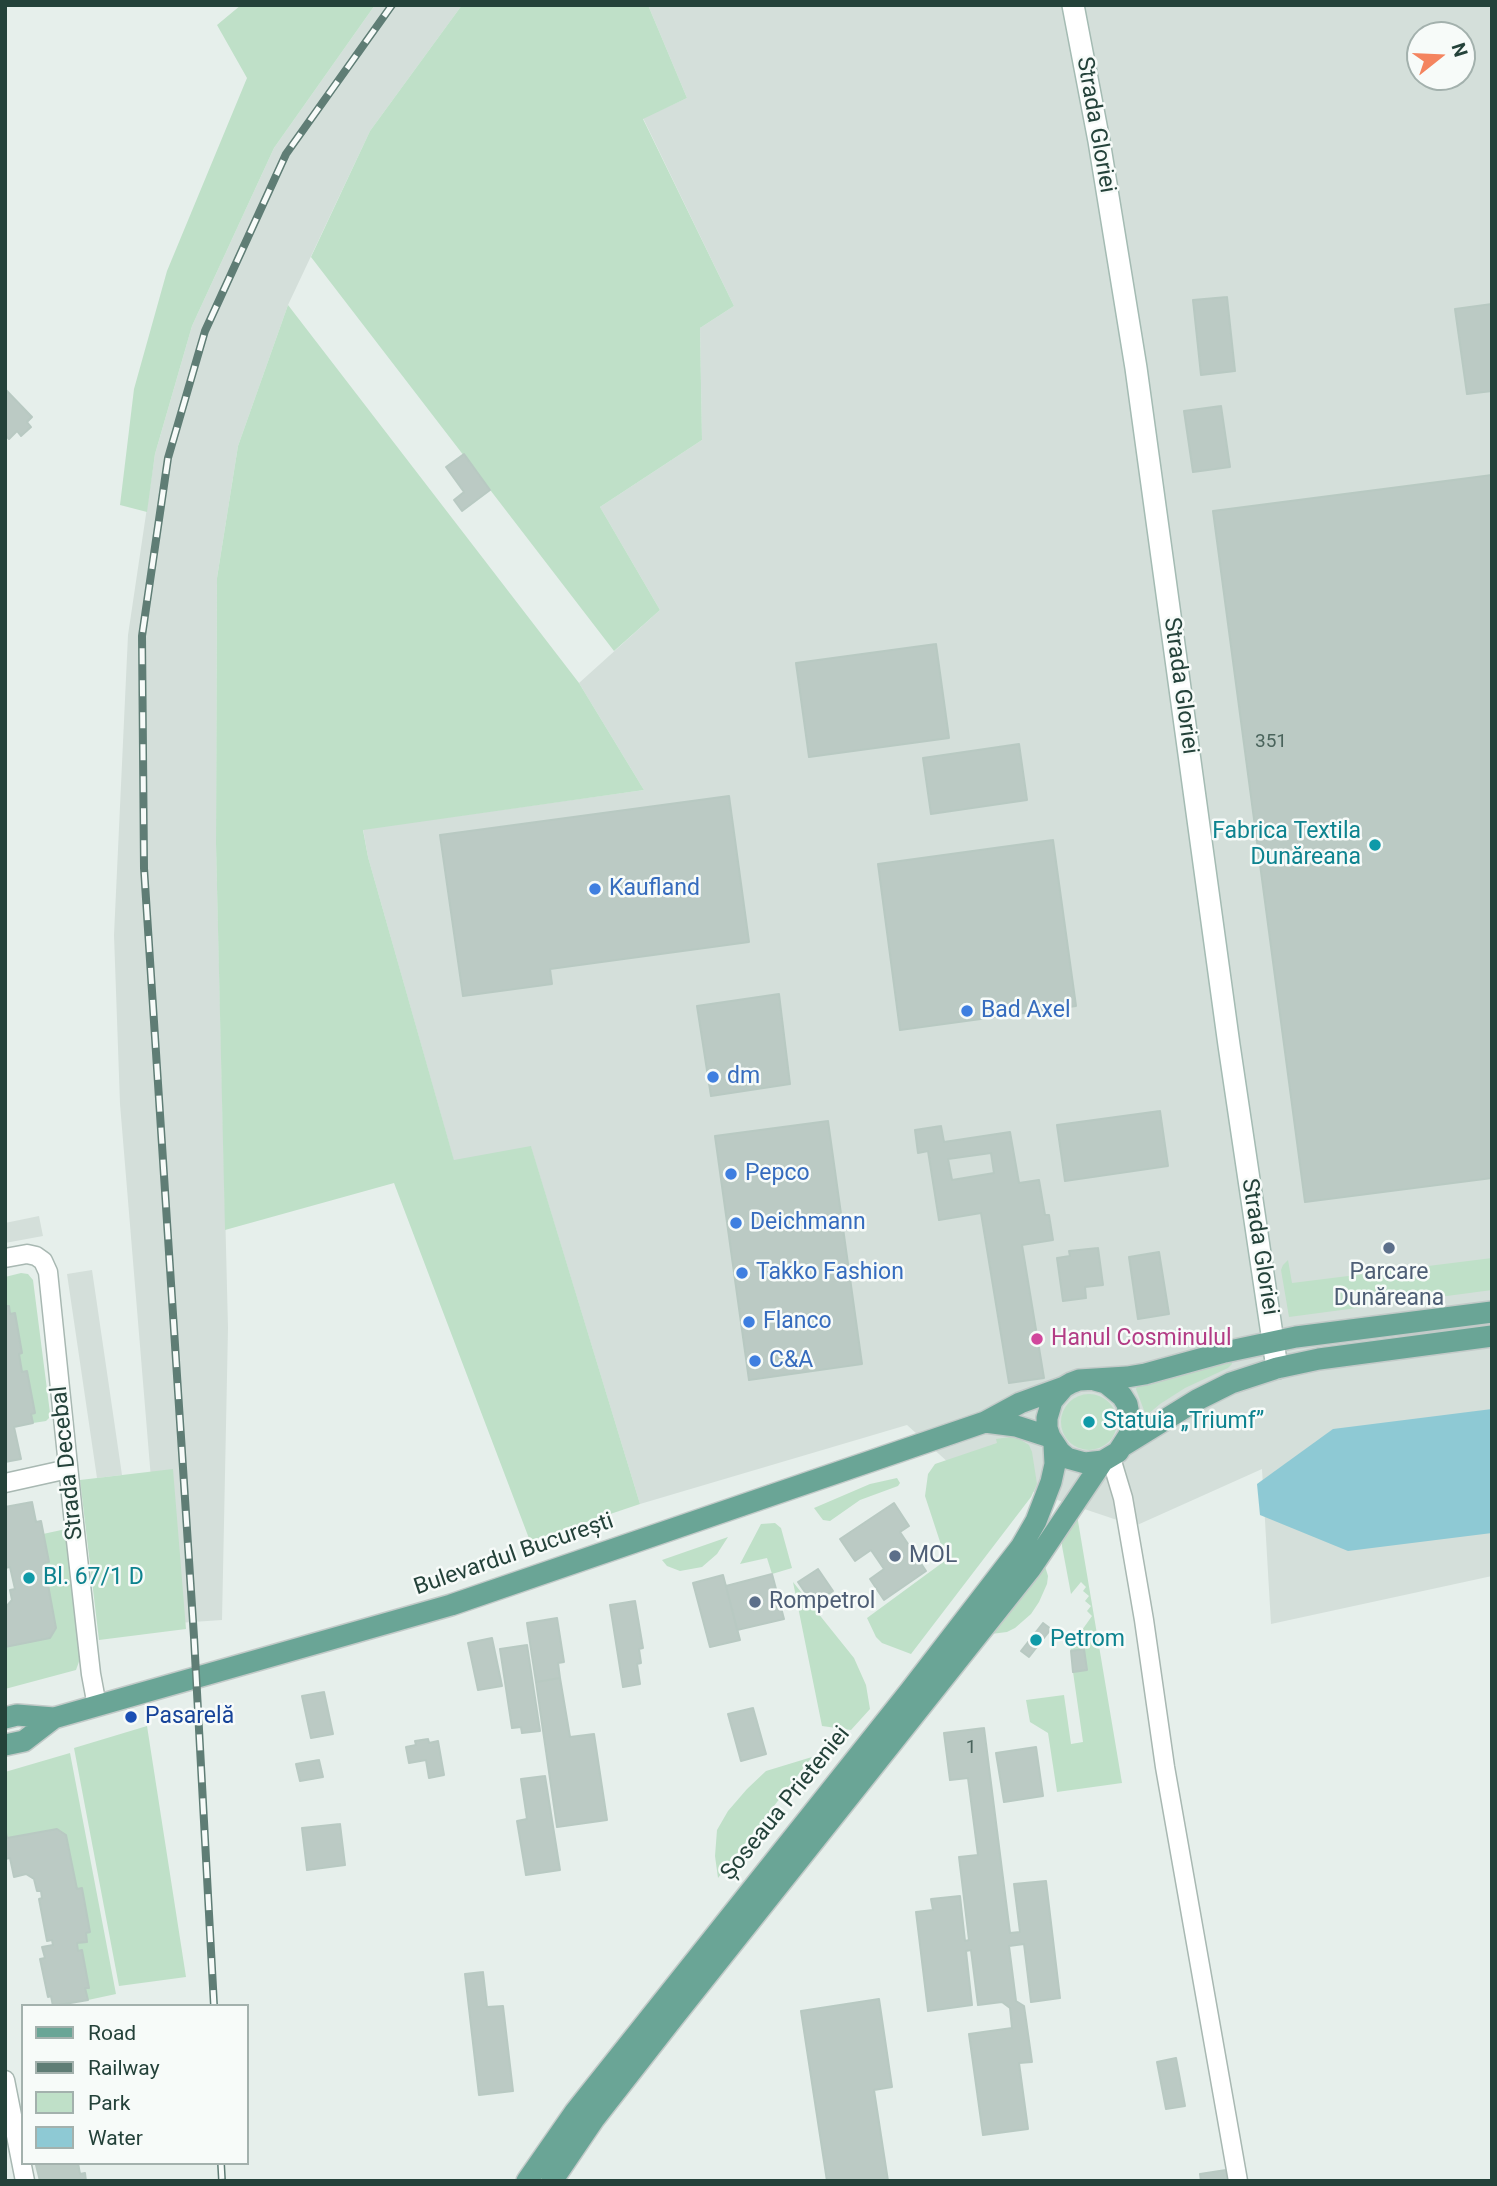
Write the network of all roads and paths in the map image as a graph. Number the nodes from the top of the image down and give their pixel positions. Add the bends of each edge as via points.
1 (1073, 5) edge
2 (5, 1258) edge
3 (1492, 1311) edge
4 (1492, 1336) edge
5 (1272, 1341) junction
6 (1277, 1367) junction
7 (1095, 1380) junction
8 (1064, 1387) junction
9 (985, 1422) junction
10 (1052, 1441) junction
11 (1112, 1454) junction
12 (68, 1469) junction
13 (5, 1483) edge
14 (97, 1706) junction
15 (5, 1718) edge
16 (54, 1718) junction
17 (5, 1745) edge
18 (5, 2080) edge
19 (21, 2161) edge
20 (527, 2181) edge
21 (552, 2181) edge
22 (1238, 2181) edge

1 - 5 main road, Strada Gloriei via 1136,368
2 - 12 street, Strada Decebal via 36,1256 48,1272
3 - 5 main road
4 - 6 main road
5 - 6 main road, Strada Gloriei
5 - 7 main road via 1144,1374
6 - 11 main road via 1197,1400
7 - 8 main road via 1079,1380
7 - 11 main road via 1114,1388 1127,1404 1131,1425
8 - 9 main road, Bulevardul București via 1028,1399
8 - 10 main road via 1049,1409
9 - 10 main road via 1016,1426
9 - 14 main road, Bulevardul București via 451,1605
10 - 11 main road via 1076,1461 1094,1464
10 - 20 main road, Șoseaua Prieteniei via 1055,1464 1051,1482 1021,1546 575,2112
11 - 21 main road, Șoseaua Prieteniei via 1031,1568 594,2119
11 - 22 street
12 - 13 street
12 - 14 street, Strada Decebal
14 - 16 main road, Bulevardul București
15 - 16 main road, Bulevardul București
16 - 17 main road, Bulevardul București via 24,1741
18 - 19 street

